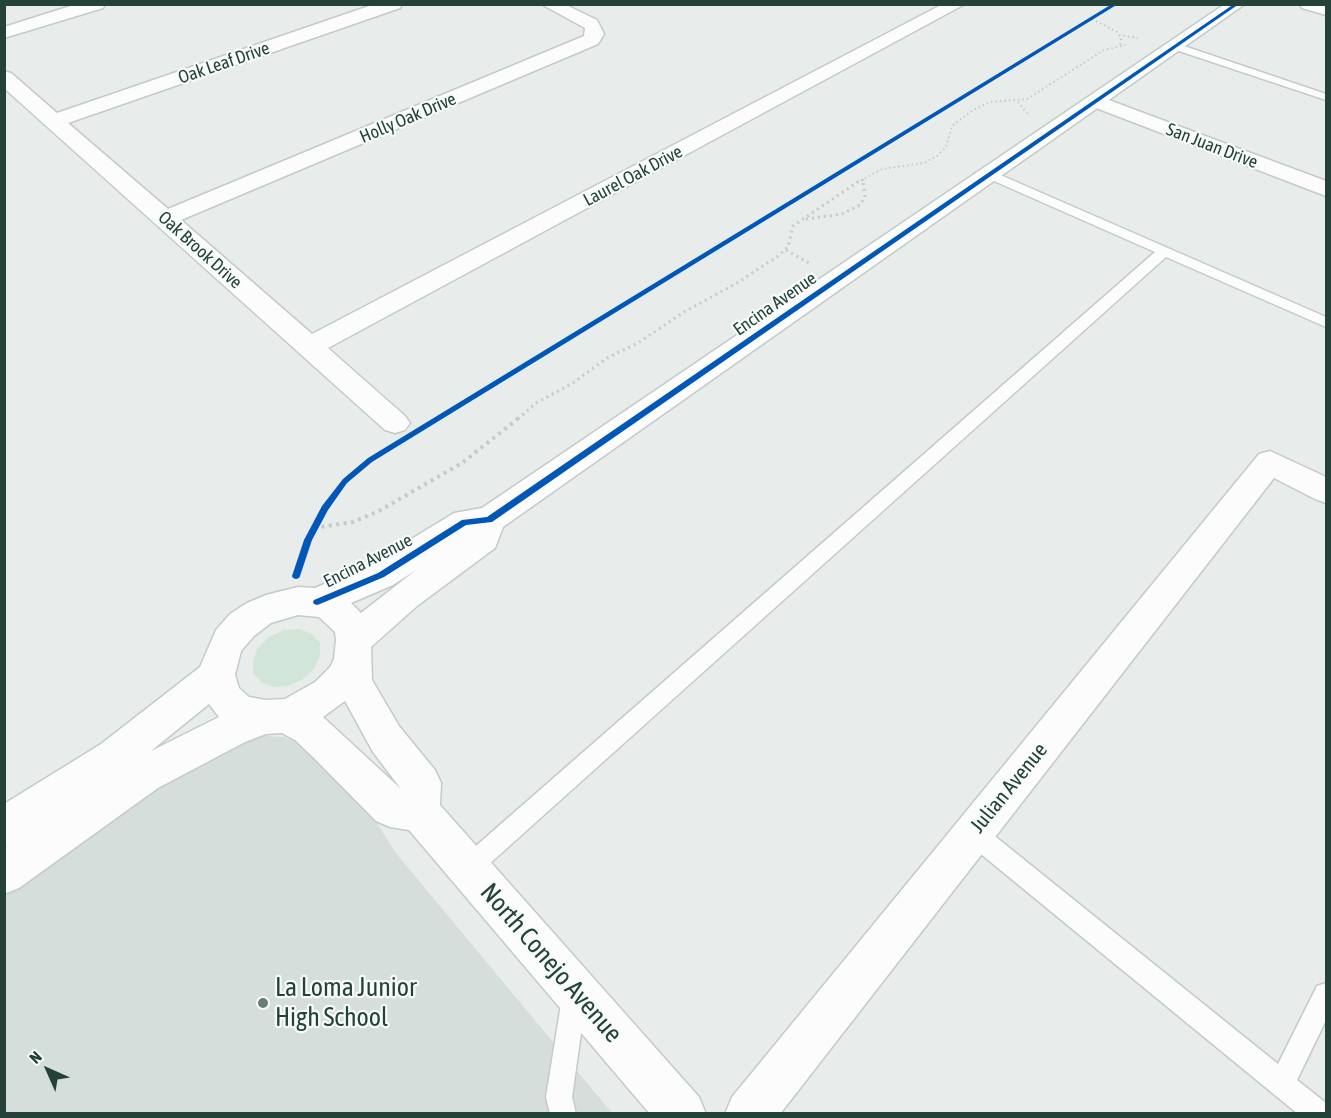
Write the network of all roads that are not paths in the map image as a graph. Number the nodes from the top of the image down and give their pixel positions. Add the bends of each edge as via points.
1 (97, 4) edge
2 (394, 4) edge
3 (549, 4) edge
4 (957, 4) edge
5 (1237, 4) edge
6 (1308, 4) edge
7 (1326, 10) edge
8 (4, 33) edge
9 (1177, 47) junction
10 (4, 77) edge
11 (1326, 97) edge
12 (1098, 102) junction
13 (54, 121) junction
14 (989, 174) junction
15 (1326, 189) edge
16 (164, 219) junction
17 (1164, 251) junction
18 (1326, 322) edge
19 (309, 347) junction
20 (395, 423) dead end
21 (1326, 491) edge
22 (489, 520) junction
23 (317, 602) junction
24 (353, 650) junction
25 (217, 675) junction
26 (276, 716) junction
27 (420, 812) junction
28 (4, 827) edge
29 (973, 833) junction
30 (469, 867) junction
31 (4, 873) edge
32 (575, 990) junction
33 (1326, 995) edge
34 (1282, 1083) junction
35 (563, 1113) edge
36 (682, 1113) edge
37 (749, 1113) edge
38 (1319, 1113) edge

1 - 8 street
2 - 13 street, Oak Leaf Drive
3 - 16 street, Holly Oak Drive via 591,24 595,34 591,40
4 - 19 street, Laurel Oak Drive
5 - 9 street, Encina Avenue
6 - 7 street
9 - 11 lane
9 - 12 street, Encina Avenue
10 - 13 street, Oak Brook Drive
12 - 14 street, Encina Avenue
12 - 15 street, San Juan Drive
13 - 16 street, Oak Brook Drive
14 - 17 lane
14 - 22 street, Encina Avenue
16 - 19 street, Oak Brook Drive
17 - 18 lane
17 - 30 lane
19 - 20 street, Oak Brook Drive
21 - 29 street, Julian Avenue via 1270,462
22 - 23 street, Encina Avenue via 465,522 381,575
22 - 24 street, Encina Avenue via 484,539 405,596
23 - 24 street via 343,616 351,627
23 - 25 street via 278,605 242,625 228,641
24 - 26 street via 343,678 328,694 308,707
24 - 27 street via 354,681 369,712 421,783
25 - 26 street via 220,689 231,704 250,715
25 - 28 street via 115,757
26 - 27 street via 308,728 390,807
26 - 31 street via 233,729 137,779
27 - 30 street, North Conejo Avenue
29 - 34 lane
29 - 37 street, Julian Avenue
30 - 32 street, North Conejo Avenue
32 - 35 lane via 559,1097
32 - 36 street, North Conejo Avenue
33 - 34 lane
34 - 38 lane

